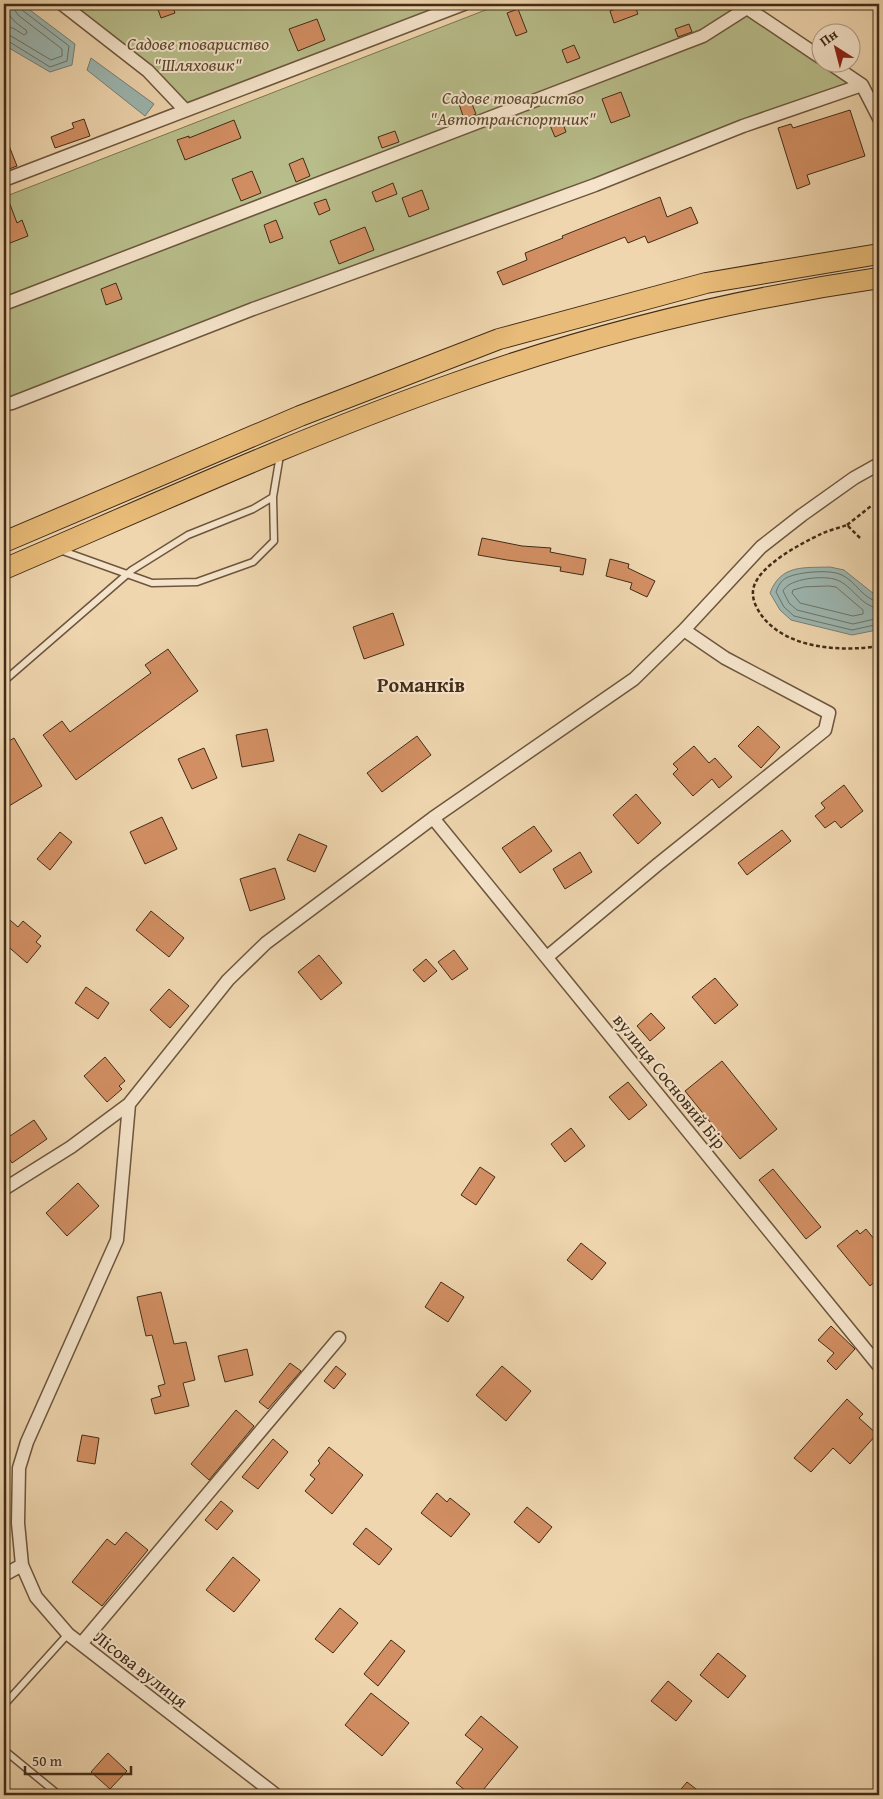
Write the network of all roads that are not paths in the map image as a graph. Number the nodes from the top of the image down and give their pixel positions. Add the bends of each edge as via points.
1 (80, 4) edge
2 (464, 4) edge
3 (65, 6) edge
4 (744, 6) edge
5 (810, 50) edge
6 (843, 72) edge
7 (862, 85) junction
8 (185, 110) junction
9 (879, 118) edge
10 (4, 180) edge
11 (879, 254) edge
12 (879, 278) edge
13 (4, 304) edge
14 (4, 404) edge
15 (280, 451) junction
16 (879, 464) edge
17 (273, 497) junction
18 (4, 542) edge
19 (54, 547) junction
20 (4, 569) edge
21 (127, 574) junction
22 (684, 630) junction
23 (4, 681) edge
24 (433, 818) junction
25 (547, 957) junction
26 (129, 1104) junction
27 (4, 1189) edge
28 (339, 1338) dead end
29 (879, 1366) edge
30 (22, 1565) junction
31 (4, 1575) edge
32 (68, 1634) junction
33 (81, 1644) junction
34 (4, 1705) edge
35 (4, 1750) edge
36 (59, 1795) edge
37 (276, 1795) edge

1 - 3 street
2 - 8 street
3 - 8 street via 148,72
4 - 5 street
4 - 13 street via 703,36
6 - 7 street
7 - 9 street
7 - 14 street via 743,126 595,185 253,309
8 - 10 street
11 - 18 main road via 706,282 499,339 300,416
12 - 15 main road via 804,289 696,312 593,339 456,382
15 - 17 lane
15 - 19 main road
16 - 22 street via 802,515 761,547
17 - 21 lane via 253,509 188,535
17 - 21 lane via 274,541 253,562 197,582 152,583
19 - 20 main road
19 - 21 lane
21 - 23 lane
22 - 24 street via 634,679
22 - 25 street via 725,658 829,713 825,730
24 - 25 street, вулиця Сосновий Бір
24 - 26 street via 266,943 228,980
25 - 29 street, вулиця Сосновий Бір
26 - 27 street via 71,1147
26 - 30 street, Лісова вулиця via 117,1240 27,1442 19,1468 18,1524
28 - 33 street
30 - 31 street
30 - 32 street, Лісова вулиця via 36,1597
32 - 33 street, Лісова вулиця
32 - 34 lane
33 - 37 street, Лісова вулиця
35 - 36 lane

